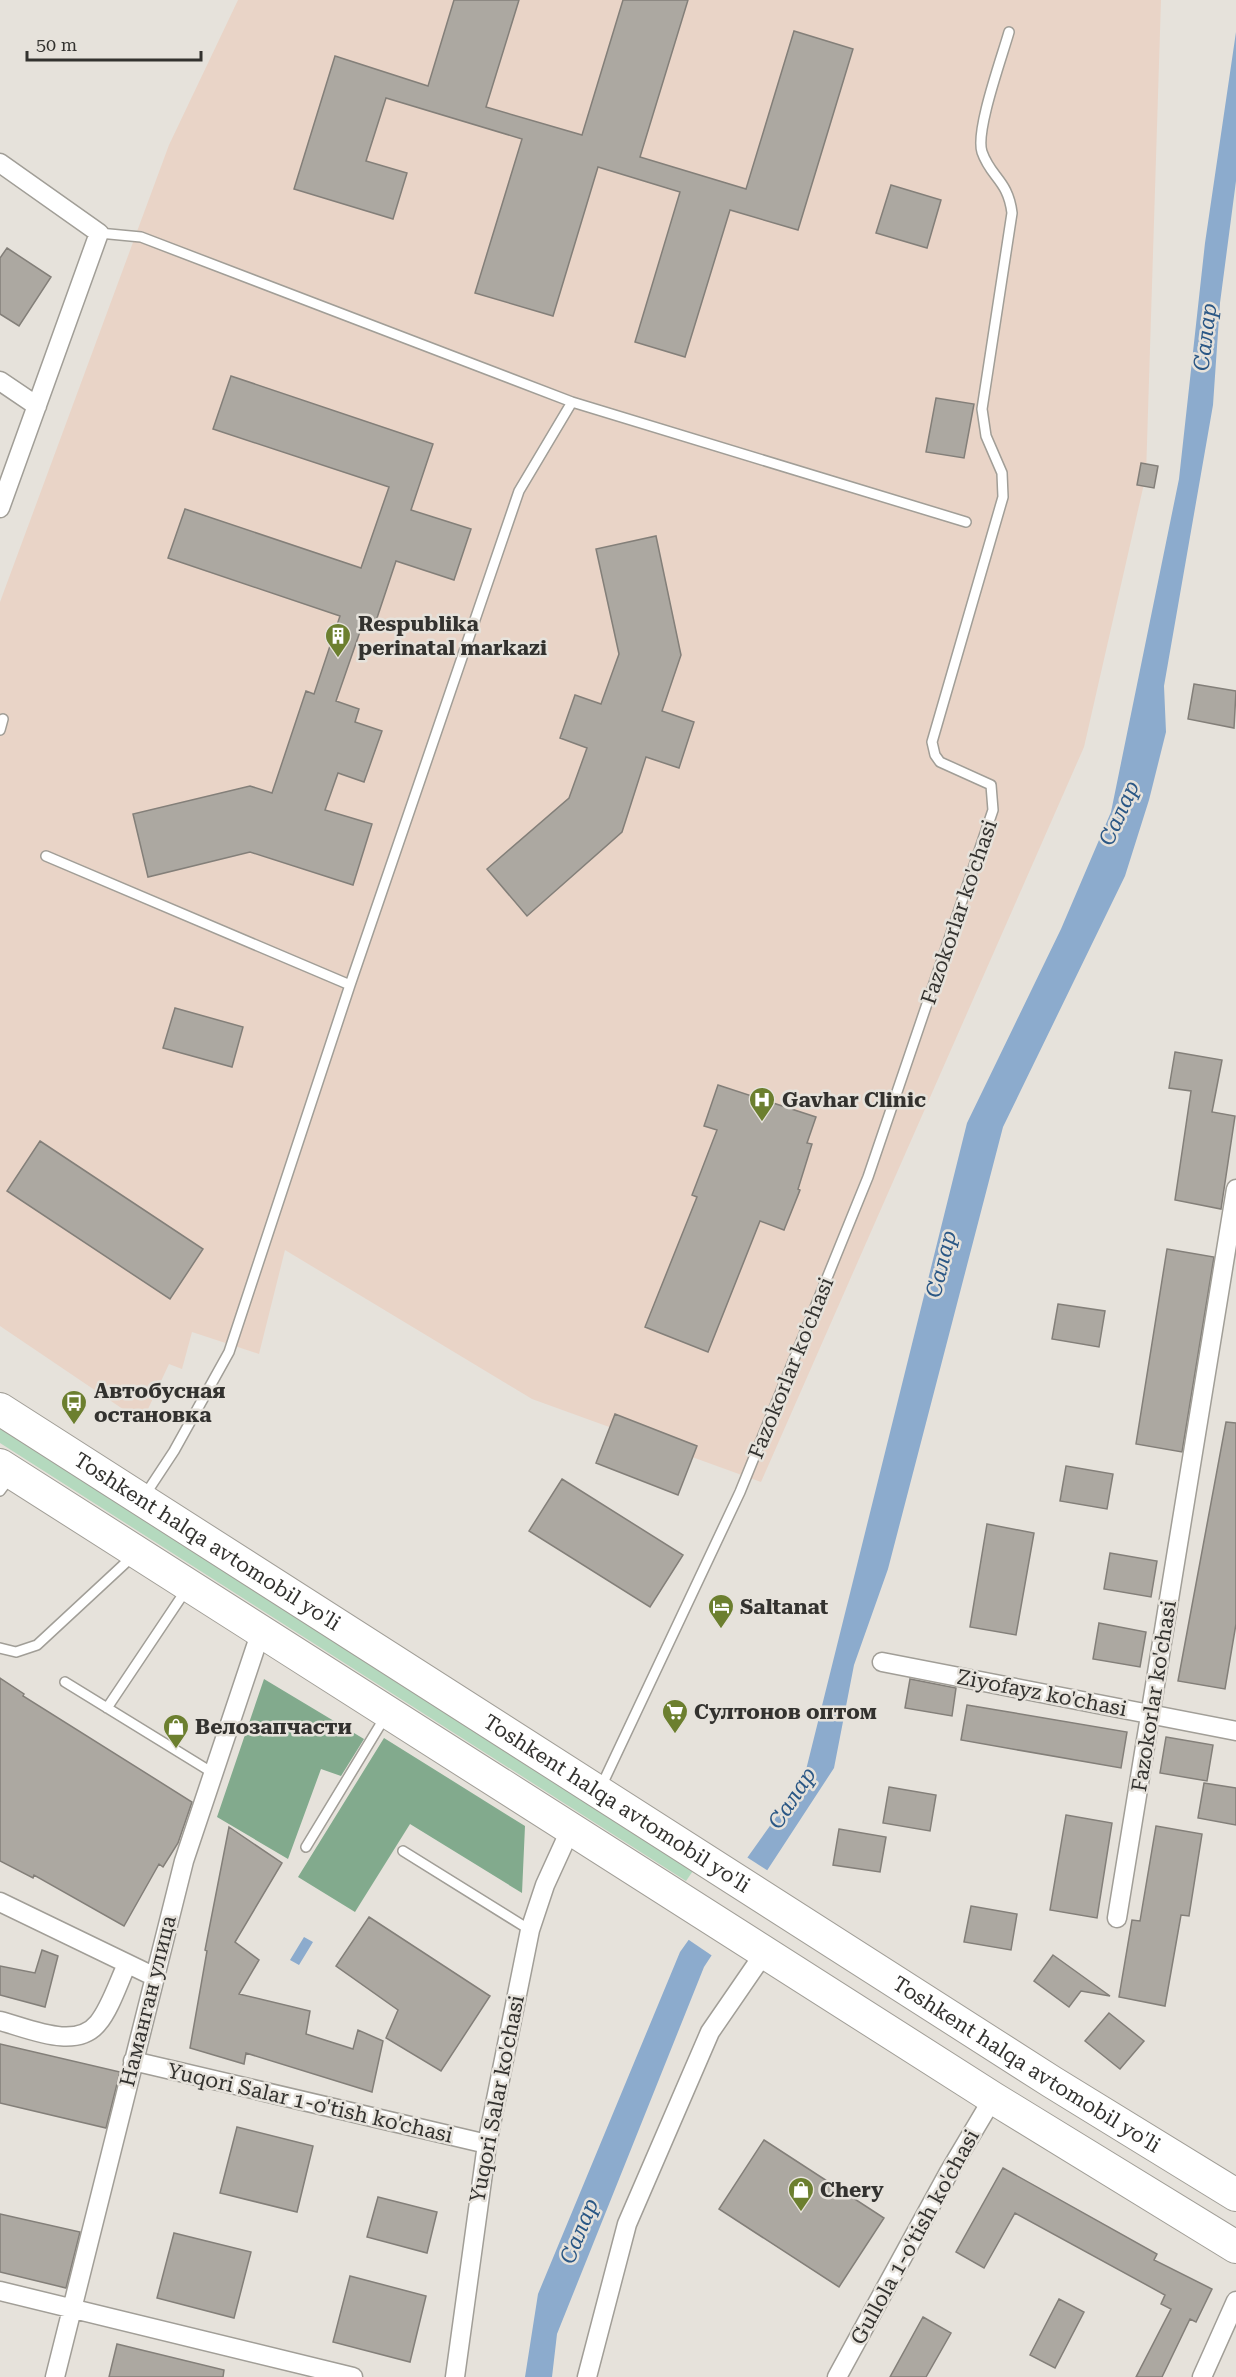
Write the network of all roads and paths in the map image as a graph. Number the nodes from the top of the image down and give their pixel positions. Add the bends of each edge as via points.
1 (1010, 32) dead end
2 (0, 163) edge
3 (99, 233) junction
4 (0, 381) edge
5 (572, 402) junction
6 (37, 406) junction
7 (0, 508) edge
8 (966, 522) dead end
9 (3, 718) dead end
10 (0, 730) edge
11 (45, 856) dead end
12 (350, 985) junction
13 (1236, 1189) edge
14 (0, 1408) edge
15 (4, 1476) edge
16 (142, 1499) junction
17 (137, 1552) junction
18 (189, 1585) junction
19 (261, 1631) junction
20 (0, 1648) edge
21 (882, 1662) dead end
22 (65, 1682) dead end
23 (107, 1708) junction
24 (388, 1712) junction
25 (1151, 1714) junction
26 (1236, 1731) edge
27 (213, 1773) junction
28 (599, 1791) junction
29 (572, 1828) junction
30 (306, 1847) dead end
31 (403, 1851) dead end
32 (0, 1902) edge
33 (1117, 1918) dead end
34 (530, 1930) junction
35 (756, 1946) junction
36 (128, 1964) junction
37 (153, 1976) junction
38 (0, 2021) edge
39 (133, 2061) junction
40 (993, 2098) junction
41 (487, 2144) junction
42 (1236, 2195) edge
43 (1236, 2247) edge
44 (0, 2291) edge
45 (1236, 2301) edge
46 (70, 2307) junction
47 (55, 2377) edge
48 (353, 2377) edge
49 (455, 2377) edge
50 (586, 2377) edge
51 (837, 2377) edge
52 (1202, 2377) edge

1 - 28 lane, Fazokorlar ko'chasi via 980,140 989,165 1006,187 1012,213 982,409 986,436 1002,473 1003,497 932,742 940,762 991,784 993,810 868,1177 740,1492
2 - 3 street
3 - 5 lane via 141,237
3 - 6 street
4 - 6 street
5 - 8 lane
5 - 12 lane via 519,491
6 - 7 street
9 - 10 lane
11 - 12 lane
12 - 16 lane via 229,1352 174,1451
13 - 25 street, Fazokorlar ko'chasi
14 - 16 highway, Toshkent halqa avtomobil yo'li
15 - 17 highway
16 - 28 highway, Toshkent halqa avtomobil yo'li
17 - 18 highway
17 - 20 lane via 37,1645 16,1652
18 - 19 highway
18 - 23 lane
19 - 24 highway
19 - 27 street, Наманган улица
21 - 25 street, Ziyofayz ko'chasi
22 - 23 lane
23 - 27 lane
24 - 29 highway
24 - 30 lane
25 - 26 street, Ziyofayz ko'chasi
25 - 33 street, Fazokorlar ko'chasi
27 - 37 street, Наманган улица
28 - 42 highway, Toshkent halqa avtomobil yo'li via 1052,2082
29 - 34 street, Yuqori Salar ko'chasi via 545,1885
29 - 35 highway
31 - 34 lane
32 - 36 street
34 - 41 street, Yuqori Salar ko'chasi
35 - 40 highway
35 - 50 street via 710,2032 627,2224
36 - 37 street
36 - 38 street via 98,2024 81,2034 63,2037
37 - 39 street, Наманган улица
39 - 41 street, Yuqori Salar 1-o'tish ko'chasi
39 - 46 street, Наманган улица via 103,2192
40 - 43 highway
40 - 51 street, Gullola 1-o'tish ko'chasi
41 - 49 street, Yuqori Salar ko'chasi
44 - 46 street
45 - 52 street
46 - 47 street, Наманган улица
46 - 48 street

